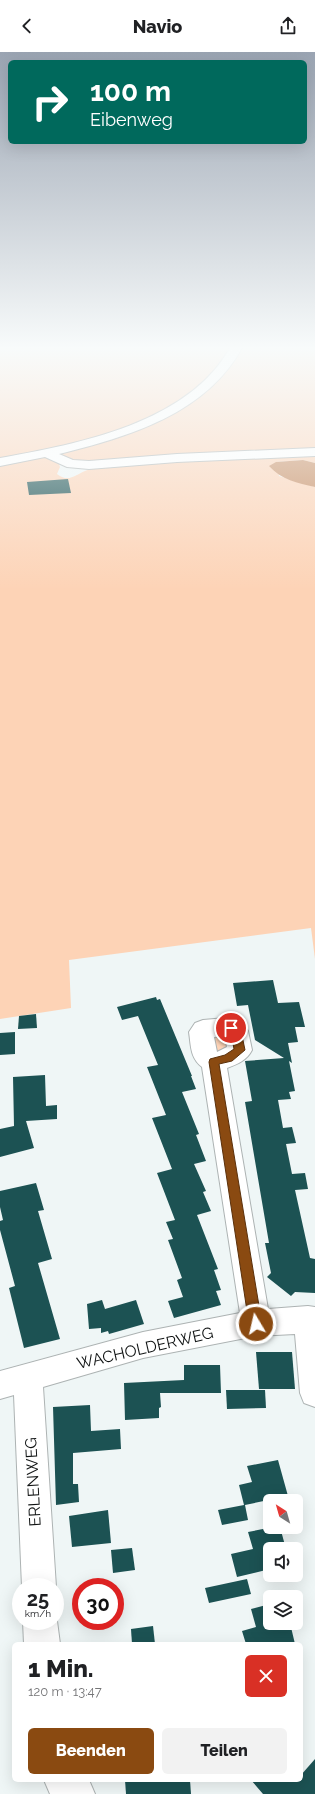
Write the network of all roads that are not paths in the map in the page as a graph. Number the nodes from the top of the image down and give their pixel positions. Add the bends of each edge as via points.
1 (130, 427) edge
2 (315, 452) edge
3 (48, 453) junction
4 (0, 462) edge
5 (214, 1062) dead end
6 (311, 1320) edge
7 (256, 1324) junction
8 (12, 1381) edge
9 (315, 1393) edge
10 (39, 1578) edge
11 (41, 1630) edge
12 (42, 1642) edge
13 (65, 1782) edge
14 (76, 1794) edge

1 - 3 street
2 - 3 street via 177,458 89,465 71,469
3 - 4 street
5 - 7 street
6 - 7 street, WACHOLDERWEG
6 - 9 street
7 - 8 street, WACHOLDERWEG via 143,1345
8 - 10 street, ERLENWEG via 29,1394
11 - 12 street
13 - 14 street

